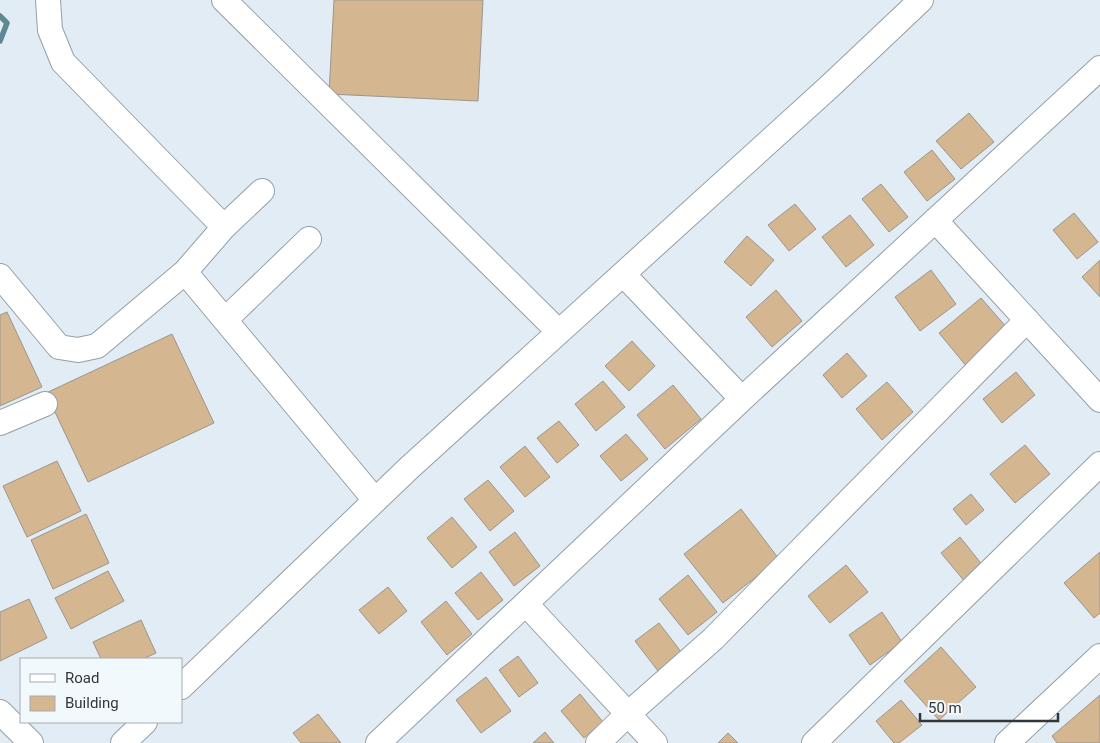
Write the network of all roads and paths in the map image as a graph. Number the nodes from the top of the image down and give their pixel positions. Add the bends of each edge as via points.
1 (48, 0) edge
2 (224, 0) edge
3 (921, 0) edge
4 (1100, 68) edge
5 (262, 191) dead end
6 (935, 220) junction
7 (224, 227) junction
8 (309, 239) dead end
9 (185, 272) junction
10 (623, 274) junction
11 (0, 276) edge
12 (226, 319) junction
13 (1027, 320) junction
14 (559, 332) junction
15 (742, 400) junction
16 (1100, 400) edge
17 (45, 404) dead end
18 (0, 422) edge
19 (1100, 464) edge
20 (375, 500) junction
21 (526, 604) junction
22 (1100, 656) edge
23 (182, 686) edge
24 (0, 712) edge
25 (628, 714) junction
26 (144, 723) edge
27 (31, 743) edge
28 (123, 743) edge
29 (378, 743) edge
30 (598, 743) edge
31 (656, 743) edge
32 (814, 743) edge
33 (1007, 743) edge

1 - 7 street via 50,30 63,62
2 - 14 street
3 - 10 street
4 - 6 street
5 - 7 street
6 - 13 street
6 - 15 street
7 - 9 street
8 - 12 street
9 - 11 street via 97,346 78,350 59,348
9 - 12 street
10 - 14 street
10 - 15 street
12 - 20 street
13 - 16 street
13 - 25 street via 713,639
14 - 20 street
15 - 21 street
17 - 18 street
19 - 32 street
20 - 23 street
21 - 25 street
21 - 29 street
22 - 33 street
24 - 27 street
25 - 30 street
25 - 31 street
26 - 28 street

